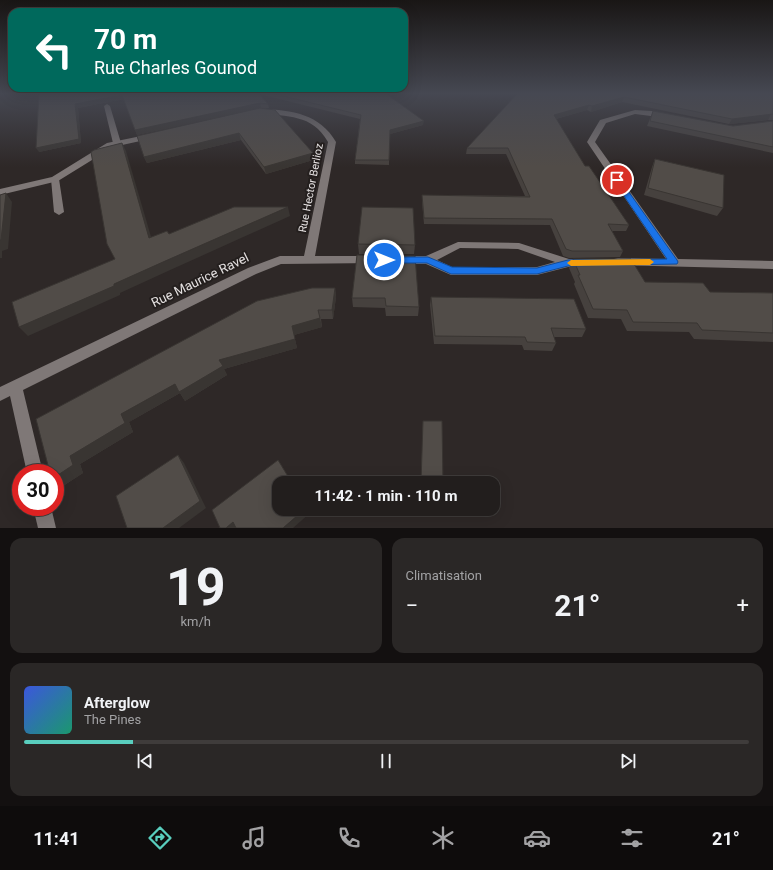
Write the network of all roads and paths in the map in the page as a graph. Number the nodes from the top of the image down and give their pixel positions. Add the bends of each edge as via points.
1 (110, 118) edge
2 (300, 118) edge
3 (616, 118) edge
4 (163, 133) edge
5 (118, 143) junction
6 (55, 178) junction
7 (0, 192) edge
8 (59, 212) dead end
9 (309, 259) junction
10 (428, 260) junction
11 (674, 262) junction
12 (568, 263) junction
13 (773, 264) edge
14 (15, 387) junction
15 (0, 394) edge
16 (33, 464) edge
17 (44, 516) edge
18 (47, 528) edge

1 - 5 street
2 - 9 street, Rue Hector Berlioz via 314,122 329,134 332,142
3 - 11 street via 602,122 590,142
4 - 5 street
5 - 6 street via 110,145
6 - 7 street
6 - 8 street
9 - 10 street, Rue Maurice Ravel
9 - 14 street, Rue Maurice Ravel via 280,260 252,271
10 - 12 street, Rue Maurice Ravel via 451,271 537,271
10 - 12 street, Rue Maurice Ravel via 458,245 519,246
11 - 12 street, Rue Maurice Ravel
11 - 13 street, Rue Maurice Ravel
14 - 15 street, Rue Maurice Ravel
14 - 16 street
17 - 18 street

